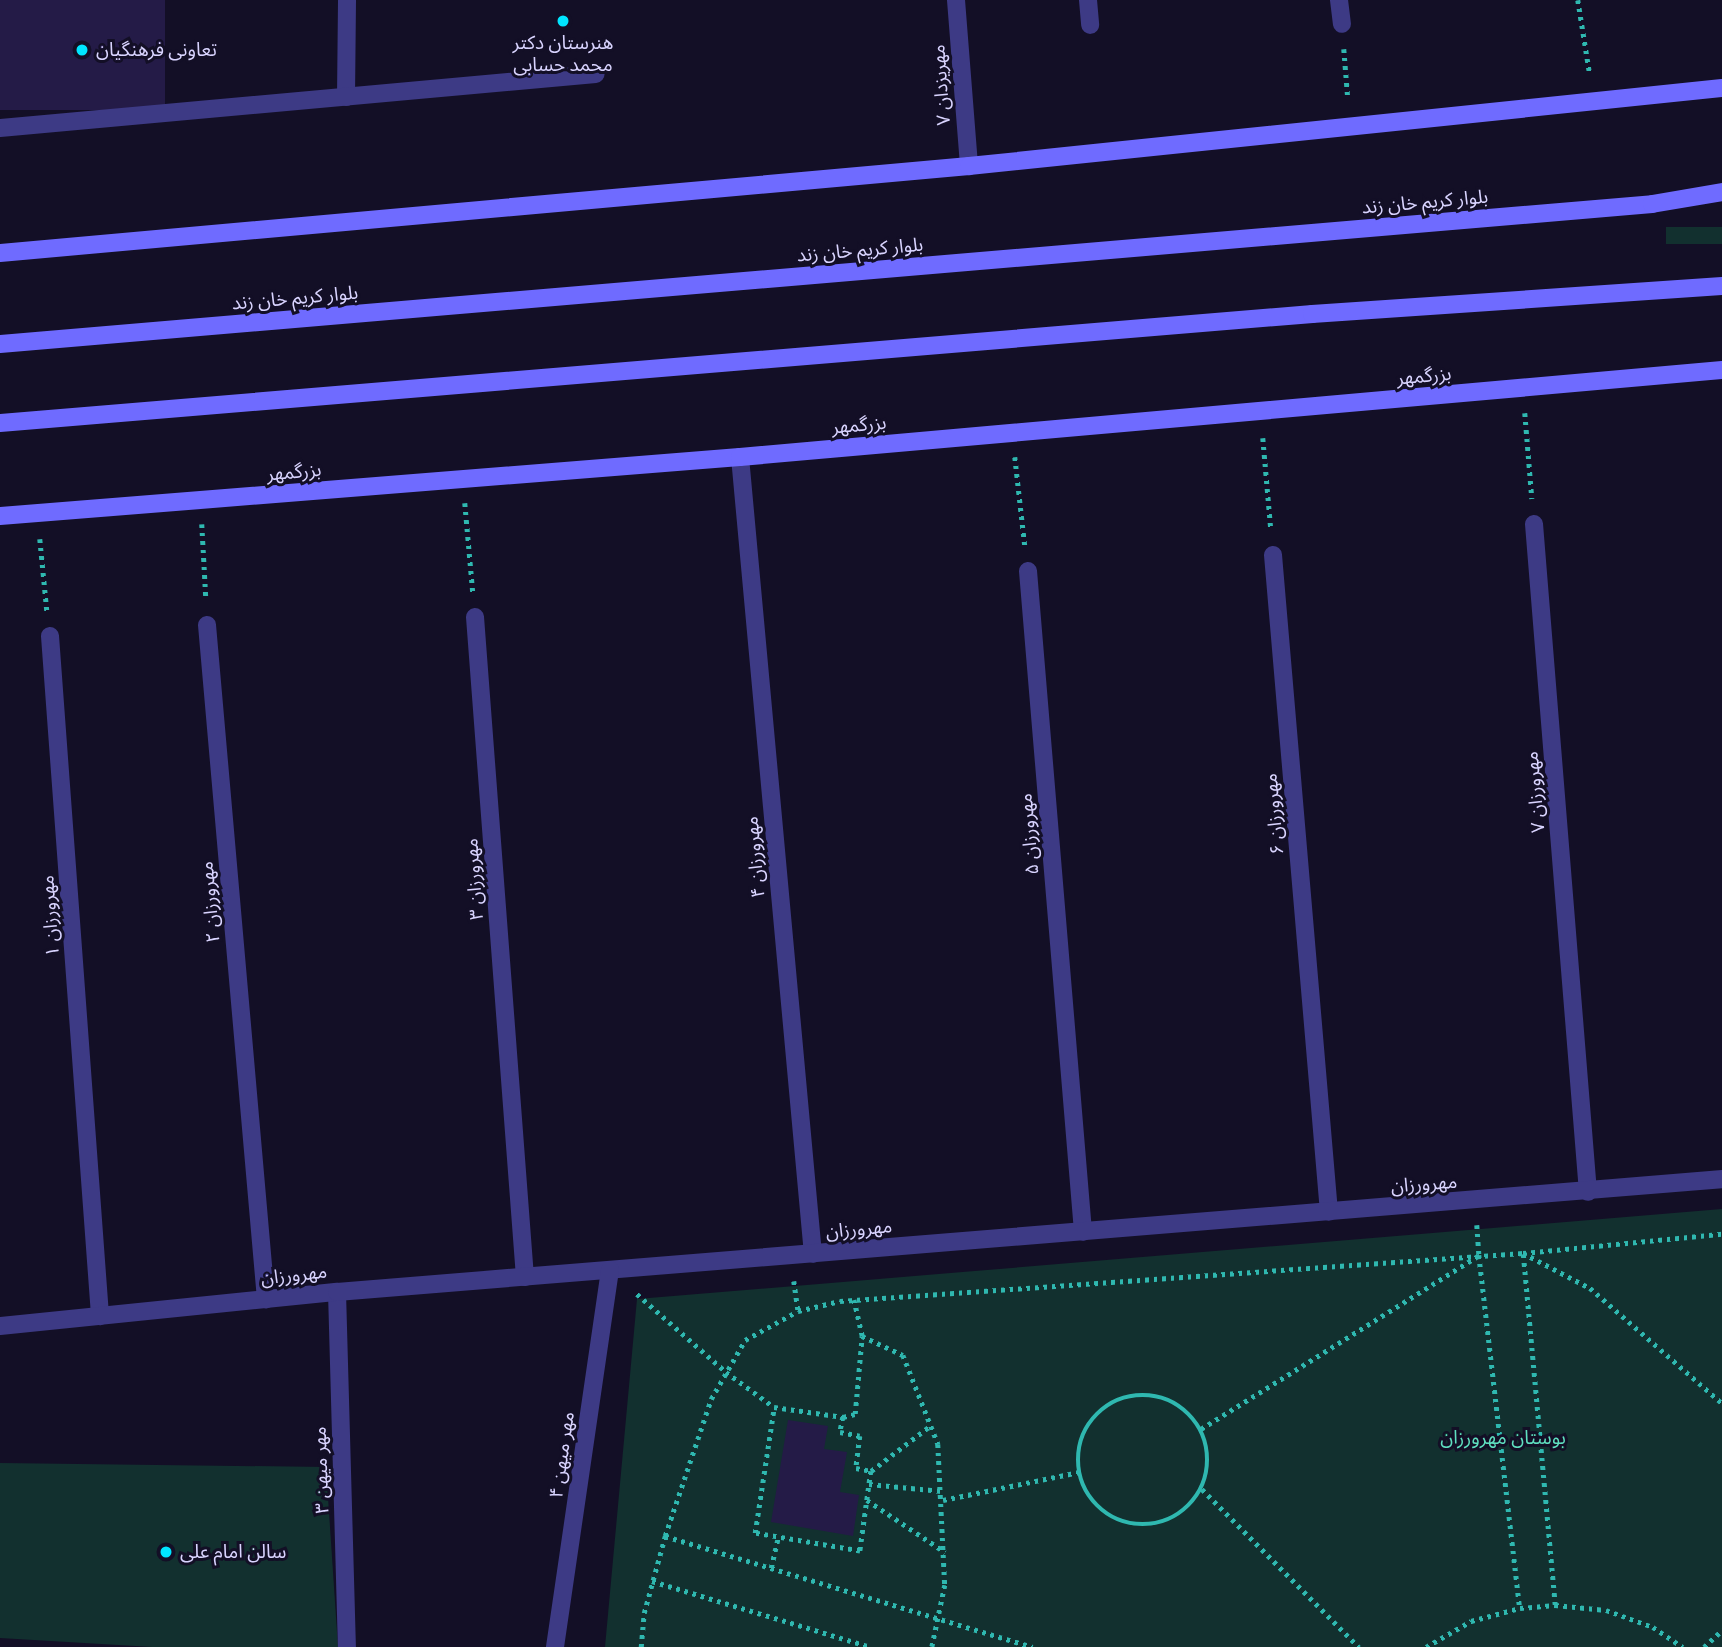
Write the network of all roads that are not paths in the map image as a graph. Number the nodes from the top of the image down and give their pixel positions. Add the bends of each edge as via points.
1 (347, 0) edge
2 (956, 0) edge
3 (1088, 0) edge
4 (1339, 0) edge
5 (1342, 24) road end
6 (1090, 25) dead end
7 (596, 74) dead end
8 (1722, 88) edge
9 (346, 96) junction
10 (0, 128) edge
11 (969, 166) junction
12 (1722, 192) edge
13 (0, 253) edge
14 (1722, 286) edge
15 (0, 344) edge
16 (1722, 370) edge
17 (0, 423) edge
18 (740, 457) junction
19 (0, 516) edge
20 (1534, 524) road end
21 (1273, 555) road end
22 (1028, 571) road end
23 (475, 617) road end
24 (207, 625) road end
25 (50, 636) road end
26 (1722, 1179) edge
27 (1588, 1192) junction
28 (1329, 1212) junction
29 (1083, 1232) junction
30 (813, 1254) junction
31 (610, 1270) junction
32 (525, 1277) junction
33 (337, 1292) junction
34 (266, 1299) junction
35 (100, 1316) junction
36 (0, 1326) edge
37 (347, 1647) edge
38 (555, 1647) edge

1 - 9 street
2 - 11 street, مهریزدان ۷
3 - 6 street
4 - 5 street
7 - 9 street
8 - 11 main road
9 - 10 street
11 - 13 main road
12 - 15 main road, بلوار کریم خان زند via 1639,205
14 - 17 main road via 1312,314
16 - 18 main road, بزرگمهر
18 - 19 main road, بزرگمهر
18 - 30 street, مهرورزان ۴
20 - 27 street, مهرورزان ۷
21 - 28 street, مهرورزان ۶
22 - 29 street, مهرورزان ۵
23 - 32 street, مهرورزان ۳
24 - 34 street, مهرورزان ۲
25 - 35 street, مهرورزان ۱
26 - 27 street, مهرورزان
27 - 28 street, مهرورزان
28 - 29 street, مهرورزان
29 - 30 street, مهرورزان
30 - 31 street, مهرورزان
31 - 32 street, مهرورزان
31 - 38 street, مهر میهن ۴
32 - 33 street, مهرورزان
33 - 34 street, مهرورزان
33 - 37 street, مهر میهن ۳
34 - 35 street, مهرورزان
35 - 36 street, مهرورزان

